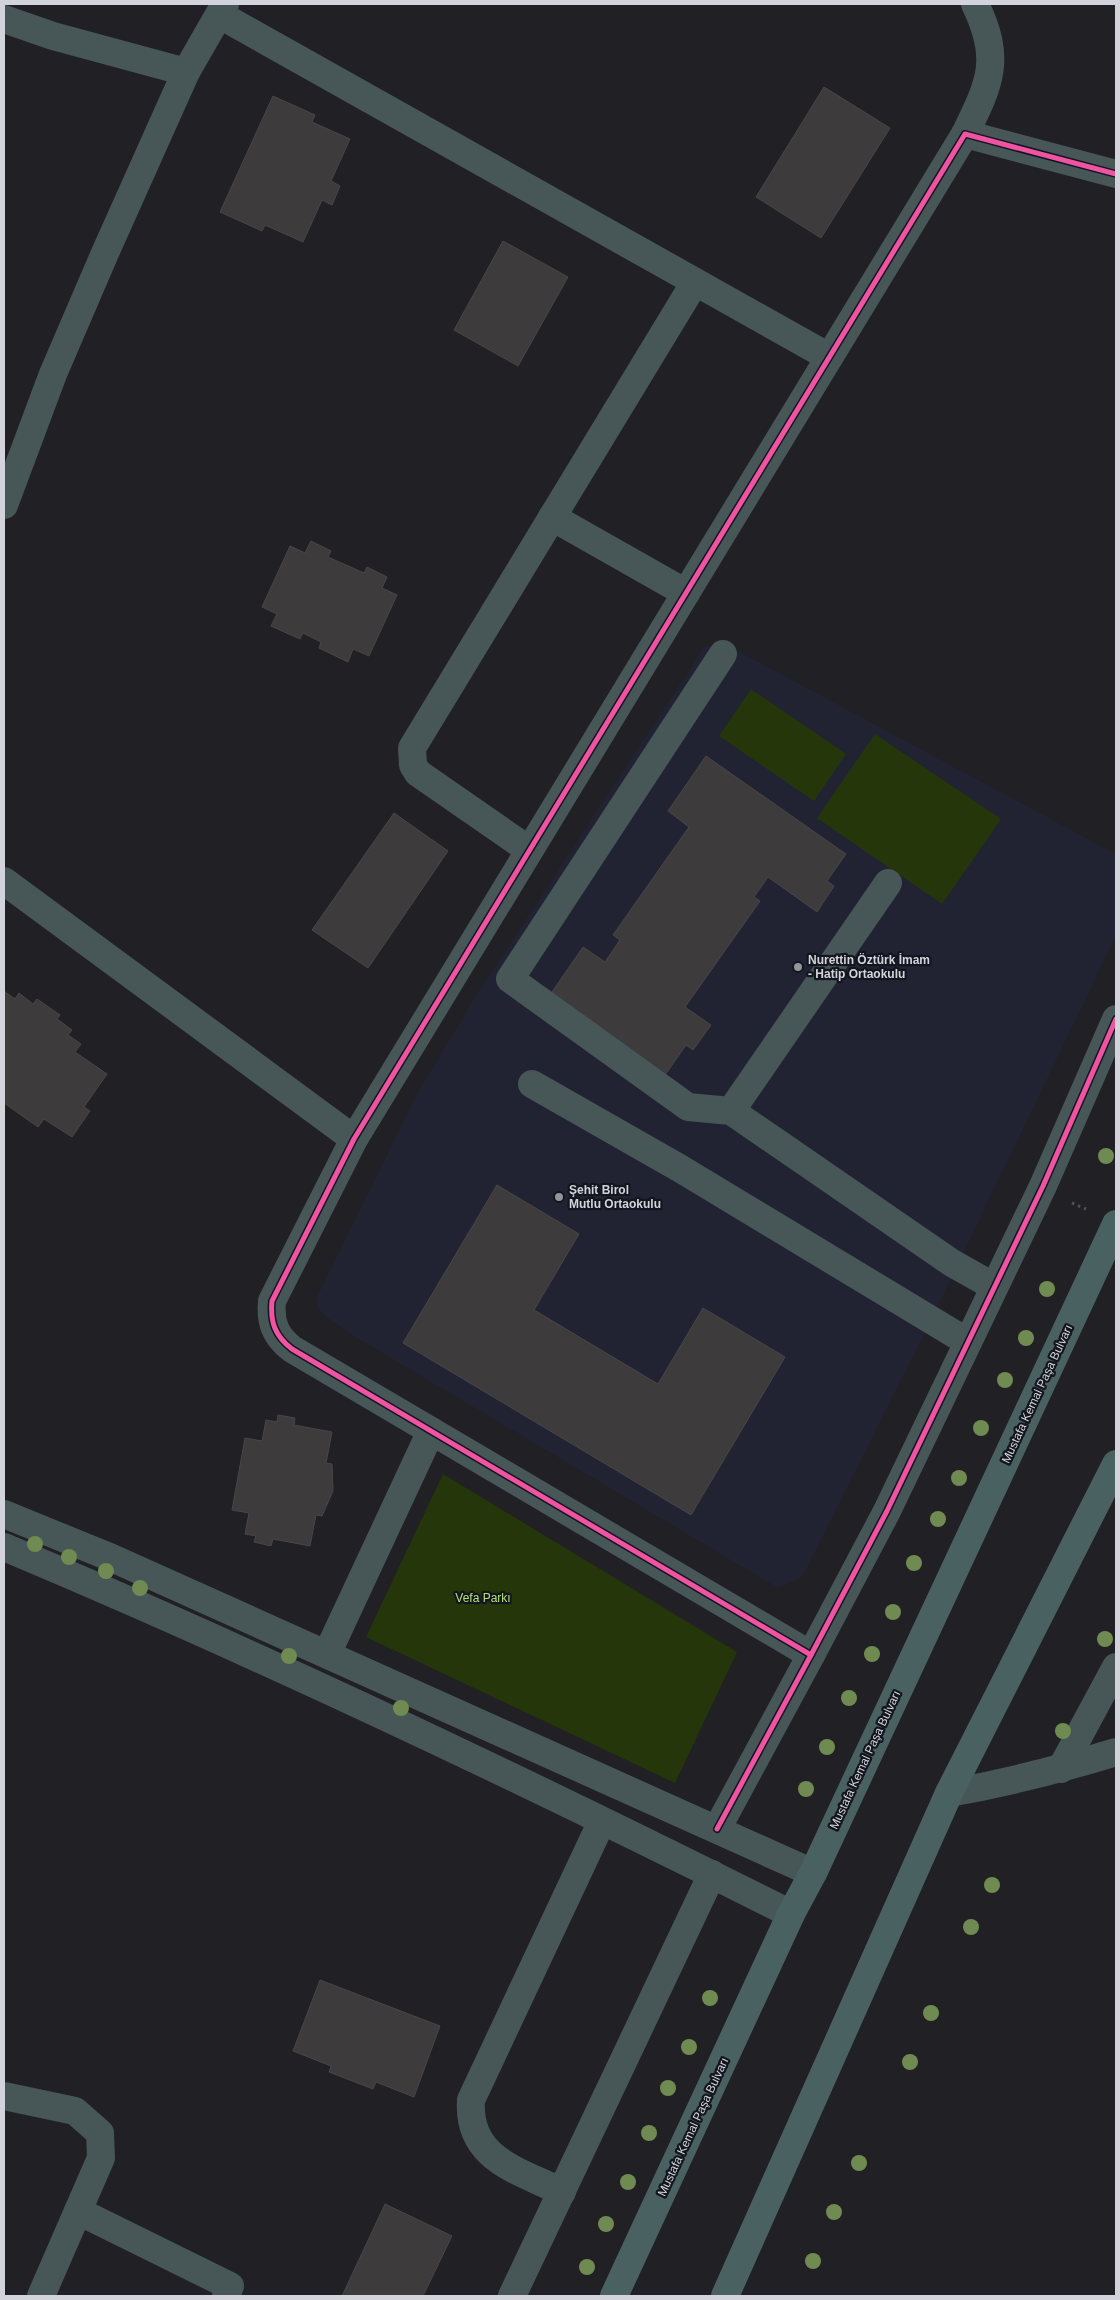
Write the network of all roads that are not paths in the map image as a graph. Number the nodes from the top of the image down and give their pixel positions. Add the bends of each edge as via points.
1 (976, 4) edge
2 (222, 9) edge
3 (4, 19) edge
4 (186, 72) junction
5 (965, 134) junction
6 (1116, 174) edge
7 (696, 282) junction
8 (829, 357) junction
9 (4, 505) edge
10 (552, 518) junction
11 (686, 594) junction
12 (723, 654) dead end
13 (529, 850) junction
14 (4, 881) edge
15 (888, 883) dead end
16 (1116, 1018) edge
17 (532, 1084) dead end
18 (730, 1111) junction
19 (354, 1139) junction
20 (1116, 1224) edge
21 (993, 1286) junction
22 (966, 1341) junction
23 (432, 1431) junction
24 (1116, 1464) edge
25 (4, 1514) edge
26 (4, 1547) edge
27 (327, 1654) junction
28 (811, 1656) junction
29 (1116, 1667) edge
30 (1116, 1752) edge
31 (1061, 1769) junction
32 (949, 1794) junction
33 (602, 1821) junction
34 (717, 1829) junction
35 (813, 1873) junction
36 (712, 1874) junction
37 (791, 1914) junction
38 (4, 2096) edge
39 (562, 2192) junction
40 (78, 2211) junction
41 (41, 2296) edge
42 (226, 2296) edge
43 (512, 2296) edge
44 (614, 2296) edge
45 (725, 2296) edge

1 - 5 street via 989,41 990,65 987,89
2 - 4 street
2 - 7 street
3 - 4 street via 53,36
4 - 9 street via 57,366
5 - 6 street
5 - 8 street
7 - 8 street
7 - 10 street
8 - 11 street
10 - 11 street
10 - 13 street via 415,742 411,756 418,773
11 - 13 street
12 - 18 street via 510,979 688,1107
13 - 19 street
14 - 19 street
15 - 18 street
16 - 21 street via 1043,1186
17 - 22 street via 689,1174
18 - 21 street via 952,1263
19 - 23 street via 272,1300 274,1328 292,1349
20 - 35 main road, Mustafa Kemal Paşa Bulvarı
21 - 22 street
22 - 28 street via 887,1511
23 - 27 street
23 - 28 street
24 - 32 main road
25 - 27 street via 112,1558
26 - 33 street via 440,1740
27 - 34 street
28 - 34 street
29 - 31 street
30 - 31 street
31 - 32 street
32 - 45 main road
33 - 36 street
33 - 39 street via 470,2100 470,2116 481,2145 491,2155
34 - 35 street
35 - 37 main road, Mustafa Kemal Paşa Bulvarı
36 - 37 street
36 - 39 street
37 - 44 main road, Mustafa Kemal Paşa Bulvarı
38 - 40 street via 74,2111 100,2133 101,2158
39 - 43 street
40 - 41 street
40 - 42 street via 230,2286

